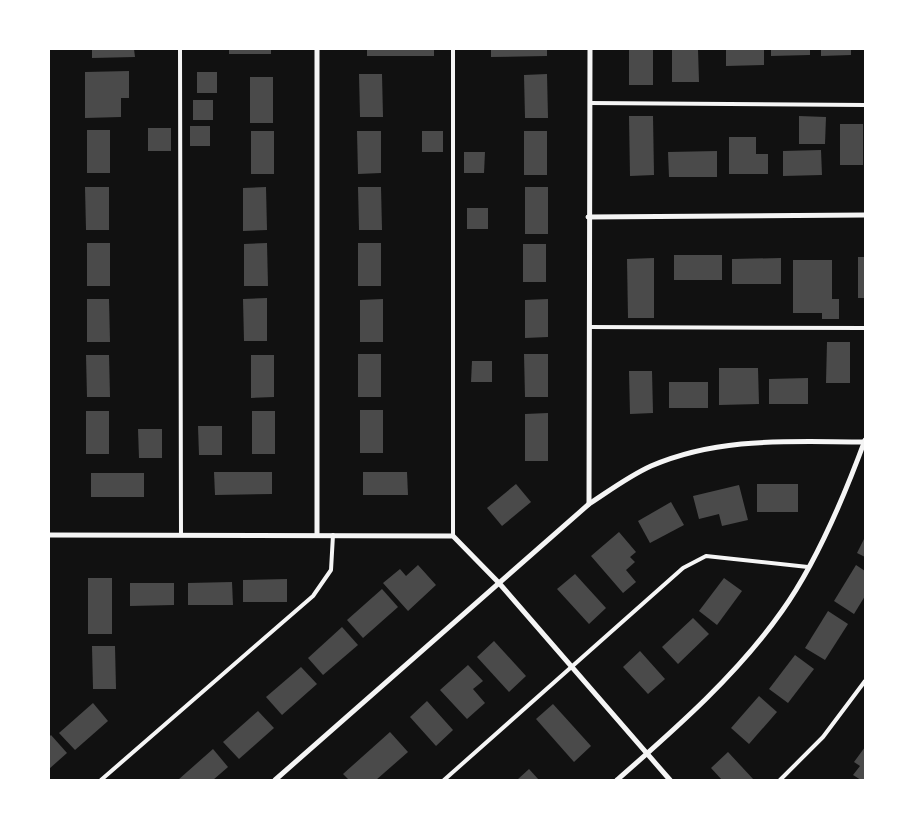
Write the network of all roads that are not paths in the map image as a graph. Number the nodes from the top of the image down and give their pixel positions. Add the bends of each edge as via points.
1 (180, 49) edge
2 (317, 49) edge
3 (453, 49) edge
4 (590, 49) edge
5 (590, 103) junction
6 (865, 105) edge
7 (865, 215) edge
8 (588, 217) junction
9 (589, 327) junction
10 (865, 328) edge
11 (865, 441) edge
12 (589, 504) junction
13 (317, 534) junction
14 (334, 534) junction
15 (49, 535) edge
16 (181, 535) junction
17 (453, 536) junction
18 (808, 567) junction
19 (499, 583) junction
20 (572, 668) junction
21 (865, 681) edge
22 (647, 754) junction
23 (101, 780) edge
24 (275, 780) edge
25 (444, 780) edge
26 (617, 780) edge
27 (670, 780) edge
28 (780, 780) edge

1 - 16 lane
2 - 13 street
3 - 17 lane
4 - 5 street
5 - 6 lane
5 - 8 street
7 - 8 street
8 - 9 street
9 - 10 lane
9 - 12 street
11 - 12 street via 756,442 707,448 651,466
11 - 18 street via 827,533
12 - 19 street
13 - 14 street
13 - 16 street
14 - 17 street
14 - 23 lane via 331,570 313,596
15 - 16 street
17 - 19 street
18 - 20 lane via 706,556 696,559
18 - 22 street via 782,611 745,656
19 - 20 street
19 - 24 street
20 - 22 street
20 - 25 lane
21 - 28 lane via 824,737
22 - 26 street
22 - 27 street

